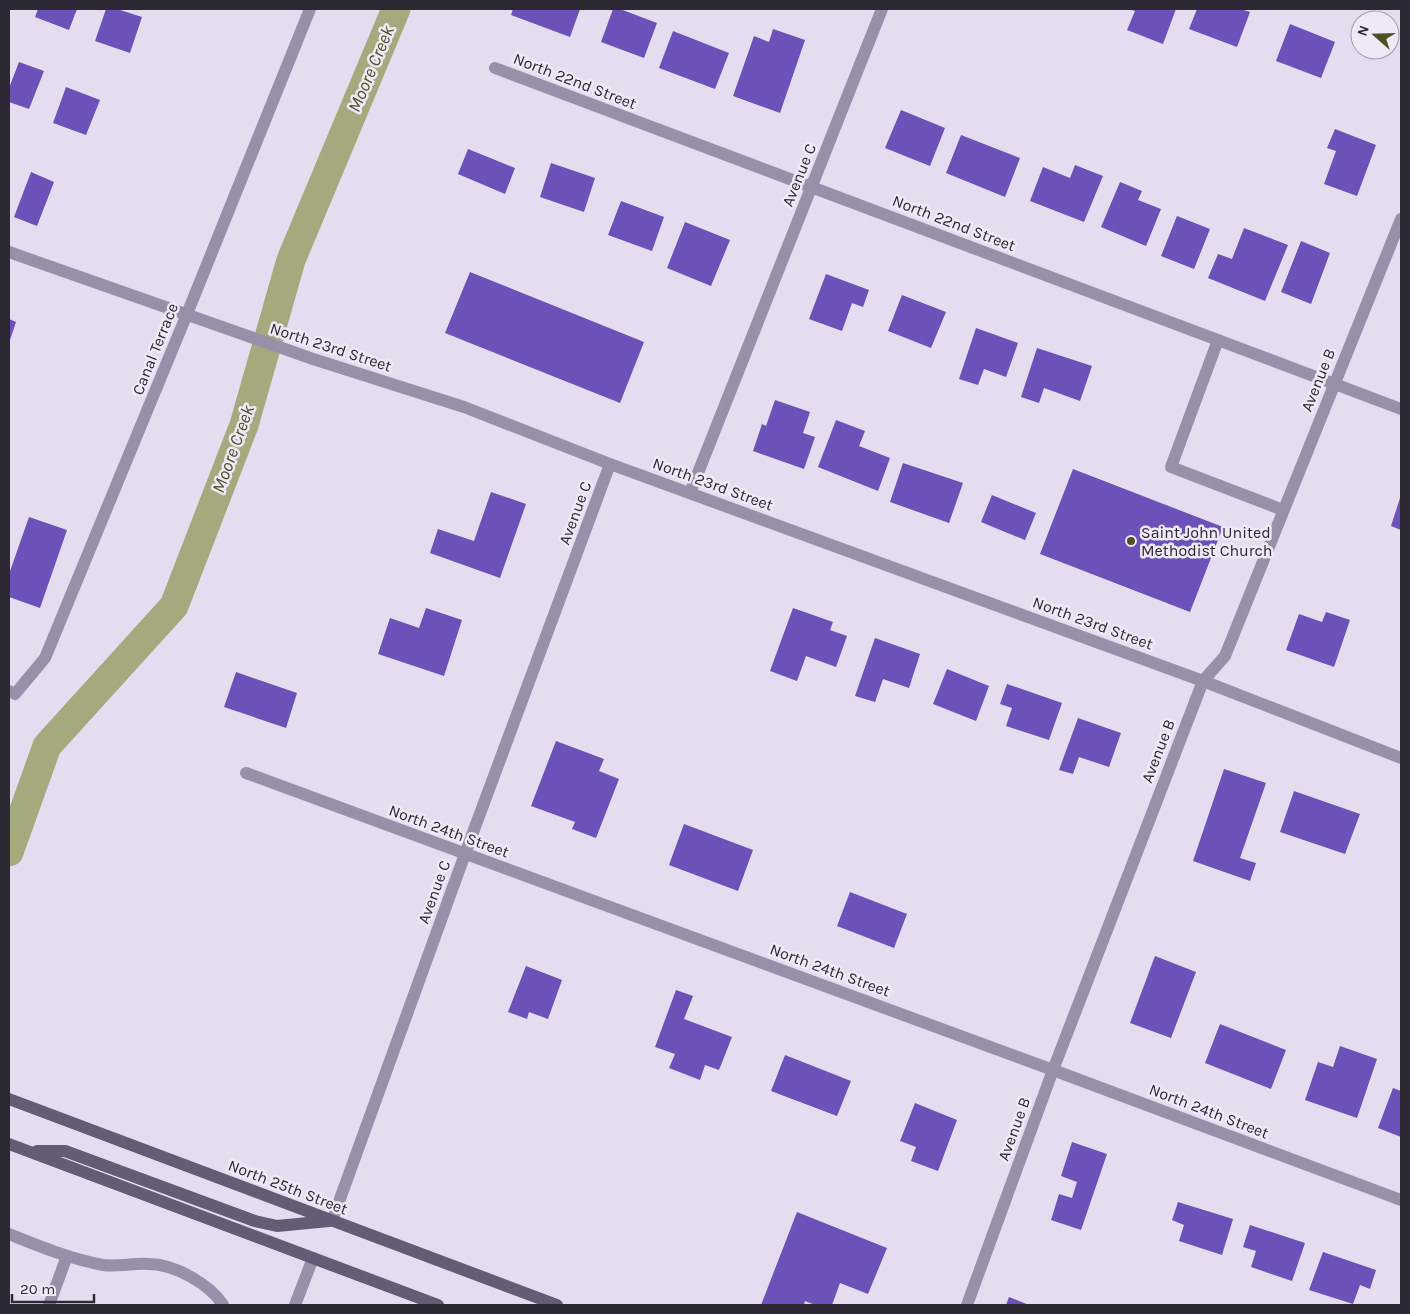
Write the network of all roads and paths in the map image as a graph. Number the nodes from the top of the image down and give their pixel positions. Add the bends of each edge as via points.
1 (310, 9) edge
2 (882, 9) edge
3 (495, 68) dead end
4 (812, 187) junction
5 (1401, 218) edge
6 (9, 252) edge
7 (187, 314) junction
8 (1218, 340) junction
9 (1334, 384) junction
10 (1401, 408) edge
11 (610, 464) junction
12 (690, 493) junction
13 (1283, 510) junction
14 (1203, 681) junction
15 (12, 692) edge
16 (1401, 758) edge
17 (246, 773) dead end
18 (465, 854) junction
19 (1053, 1070) junction
20 (10, 1100) edge
21 (9, 1144) edge
22 (29, 1152) junction
23 (1401, 1200) edge
24 (332, 1221) junction
25 (9, 1234) edge
26 (67, 1256) junction
27 (313, 1258) junction
28 (49, 1305) edge
29 (223, 1305) edge
30 (295, 1305) edge
31 (438, 1305) edge
32 (557, 1305) edge
33 (967, 1305) edge

1 - 7 street, Canal Terrace
2 - 4 street, Avenue C
3 - 4 street, North 22nd Street
4 - 8 street, North 22nd Street
4 - 12 street, Avenue C
5 - 9 street, Avenue B
6 - 7 street, North 23rd Street
7 - 11 street, North 23rd Street via 313,359 464,407
7 - 15 street, Canal Terrace via 45,658
8 - 9 street, North 22nd Street
8 - 13 street via 1171,468
9 - 10 street, North 22nd Street
9 - 13 street, Avenue B
11 - 12 street, North 23rd Street
11 - 18 street, Avenue C
12 - 14 street, North 23rd Street
13 - 14 street, Avenue B via 1224,656
14 - 16 street, North 23rd Street
14 - 19 street, Avenue B
17 - 18 street, North 24th Street
18 - 19 street, North 24th Street
18 - 24 street, Avenue C
19 - 23 street, North 24th Street
19 - 33 street, Avenue B
20 - 24 main road, North 25th Street
21 - 22 main road
22 - 24 main road via 65,1151 277,1226
22 - 27 main road
24 - 32 main road, North 25th Street
25 - 26 street
26 - 28 street
26 - 29 street via 105,1265 151,1264 172,1270 210,1291
27 - 30 street
27 - 31 main road

